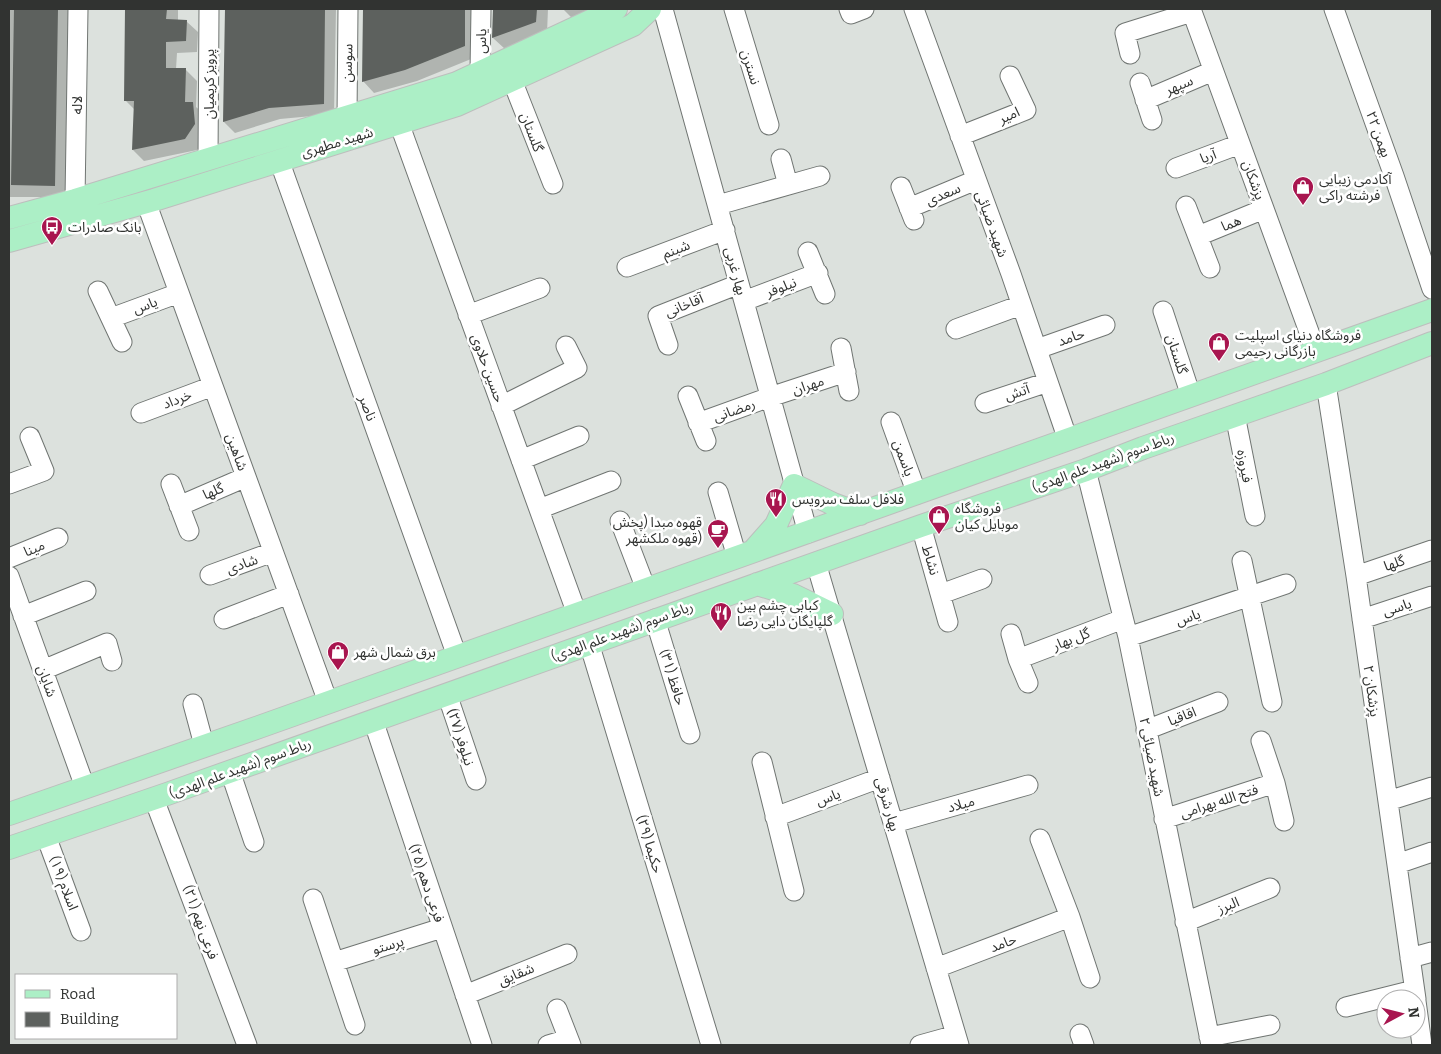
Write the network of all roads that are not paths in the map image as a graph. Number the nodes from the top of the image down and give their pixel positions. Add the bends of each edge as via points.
1 (78, 9) edge
2 (209, 9) edge
3 (348, 9) edge
4 (481, 9) edge
5 (616, 9) edge
6 (650, 9) edge
7 (663, 9) edge
8 (734, 9) edge
9 (849, 9) edge
10 (864, 9) edge
11 (914, 9) edge
12 (1334, 9) edge
13 (1191, 10) edge
14 (1130, 54) dead end
15 (1213, 70) junction
16 (480, 72) junction
17 (1010, 76) dead end
18 (512, 80) junction
19 (347, 117) junction
20 (1152, 120) dead end
21 (399, 123) junction
22 (769, 125) dead end
23 (960, 136) junction
24 (1240, 144) junction
25 (208, 159) junction
26 (781, 159) dead end
27 (279, 160) junction
28 (1176, 168) dead end
29 (820, 176) dead end
30 (976, 180) junction
31 (552, 184) dead end
32 (788, 185) junction
33 (901, 187) dead end
34 (75, 200) junction
35 (146, 202) junction
36 (718, 205) junction
37 (1186, 206) dead end
38 (1264, 209) junction
39 (9, 218) edge
40 (724, 230) junction
41 (1198, 236) junction
42 (9, 241) edge
43 (808, 252) dead end
44 (627, 267) dead end
45 (1210, 268) dead end
46 (818, 273) junction
47 (540, 288) dead end
48 (1432, 289) edge
49 (98, 291) dead end
50 (742, 292) junction
51 (179, 293) junction
52 (825, 294) dead end
53 (1021, 305) junction
54 (1432, 310) edge
55 (1163, 311) dead end
56 (468, 315) junction
57 (111, 318) junction
58 (1105, 325) dead end
59 (956, 329) dead end
60 (122, 342) dead end
61 (1432, 343) edge
62 (668, 345) dead end
63 (566, 346) dead end
64 (841, 348) dead end
65 (1037, 349) junction
66 (1316, 351) junction
67 (1285, 362) junction
68 (1048, 382) junction
69 (1326, 384) junction
70 (213, 386) junction
71 (688, 396) dead end
72 (770, 397) junction
73 (1182, 399) junction
74 (985, 403) dead end
75 (501, 406) junction
76 (142, 413) dead end
77 (1235, 415) junction
78 (891, 422) dead end
79 (698, 424) junction
80 (579, 436) dead end
81 (30, 437) dead end
82 (1068, 440) junction
83 (706, 441) dead end
84 (1143, 448) junction
85 (521, 460) junction
86 (1086, 470) junction
87 (246, 477) junction
88 (611, 481) dead end
89 (9, 484) edge
90 (171, 484) dead end
91 (794, 484) junction
92 (718, 492) dead end
93 (917, 494) junction
94 (179, 506) junction
95 (539, 509) junction
96 (860, 514) junction
97 (1255, 516) dead end
98 (620, 521) dead end
99 (921, 526) junction
100 (189, 531) dead end
101 (808, 532) junction
102 (58, 538) dead end
103 (1432, 550) edge
104 (274, 552) junction
105 (745, 555) junction
106 (9, 558) edge
107 (1242, 561) dead end
108 (816, 562) junction
109 (210, 575) dead end
110 (9, 576) edge
111 (1356, 576) junction
112 (982, 579) dead end
113 (757, 584) junction
114 (1286, 584) dead end
115 (646, 589) junction
116 (86, 591) dead end
117 (289, 594) junction
118 (941, 594) junction
119 (1432, 596) edge
120 (1249, 597) junction
121 (577, 614) junction
122 (832, 614) junction
123 (23, 616) junction
124 (224, 619) dead end
125 (655, 619) junction
126 (1123, 619) junction
127 (1362, 619) junction
128 (948, 622) dead end
129 (1011, 634) dead end
130 (1128, 638) junction
131 (589, 643) junction
132 (457, 656) junction
133 (1018, 659) junction
134 (112, 661) dead end
135 (43, 670) junction
136 (1028, 683) dead end
137 (447, 694) junction
138 (328, 702) junction
139 (1218, 702) dead end
140 (1272, 702) dead end
141 (193, 704) dead end
142 (372, 720) junction
143 (259, 727) junction
144 (1146, 730) junction
145 (690, 734) dead end
146 (1261, 741) dead end
147 (194, 749) junction
148 (267, 758) junction
149 (762, 762) dead end
150 (230, 771) junction
151 (880, 778) junction
152 (476, 780) dead end
153 (1275, 783) junction
154 (1028, 784) dead end
155 (194, 785) junction
156 (85, 787) junction
157 (1432, 787) edge
158 (154, 799) junction
159 (1388, 801) junction
160 (9, 814) edge
161 (775, 817) junction
162 (1164, 819) junction
163 (1284, 821) dead end
164 (894, 824) junction
165 (46, 836) junction
166 (1040, 839) dead end
167 (254, 842) dead end
168 (9, 848) edge
169 (1432, 852) edge
170 (1397, 864) junction
171 (1270, 888) dead end
172 (794, 890) dead end
173 (313, 899) dead end
174 (1070, 918) junction
175 (1185, 922) junction
176 (442, 928) junction
177 (82, 931) dead end
178 (1432, 952) edge
179 (567, 954) dead end
180 (1410, 958) junction
181 (334, 962) junction
182 (936, 968) junction
183 (1090, 978) dead end
184 (1414, 989) edge
185 (465, 995) junction
186 (1376, 1003) edge
187 (1346, 1007) dead end
188 (557, 1009) dead end
189 (354, 1025) dead end
190 (1270, 1025) dead end
191 (958, 1040) edge
192 (1210, 1041) edge
193 (570, 1042) edge
194 (247, 1045) edge
195 (482, 1045) edge
196 (548, 1045) edge
197 (711, 1045) edge
198 (920, 1045) edge

1 - 34 street, لاله
2 - 25 street, پرویز کریمیان
3 - 19 street, سوسن
4 - 16 street, یاس
5 - 16 main road, شهید مطهری
6 - 18 main road, شهید مطهری via 633,26
7 - 36 street, بهار غربی
8 - 22 street, نسترن
9 - 10 street via 851,14
11 - 23 street, شهید ضیائی
12 - 48 street, ۲۲ بهمن
13 - 14 street via 1125,33
13 - 15 street, پزشکان
15 - 20 street, سپهر via 1143,92
15 - 24 street, پزشکان
16 - 19 main road, شهید مطهری via 457,83
17 - 23 street, امیر via 1026,110
18 - 21 main road, شهید مطهری via 457,105
18 - 31 street, گلستان
19 - 25 main road, شهید مطهری
21 - 27 main road, شهید مطهری
21 - 56 street, حسین حلاوی
23 - 30 street, شهید ضیائی
24 - 28 street, آریا
24 - 38 street, پزشکان
25 - 34 main road, شهید مطهری
26 - 32 street
27 - 35 main road, شهید مطهری
27 - 132 street, ناصر
29 - 32 street
30 - 33 street, سعدی via 912,214
30 - 53 street, شهید ضیائی
32 - 36 street
34 - 39 main road, شهید مطهری
35 - 42 main road, شهید مطهری
35 - 51 street, شاهین
36 - 40 street, بهار غربی
37 - 41 street
38 - 41 street, هما
38 - 66 street, پزشکان
40 - 44 street, شبنم
40 - 50 street, بهار غربی
41 - 45 street
43 - 46 street
46 - 50 street, نیلوفر
46 - 52 street
47 - 56 street
49 - 57 street
50 - 62 street, آقاخانی via 658,316
50 - 72 street, بهار غربی
51 - 57 street, یاس
51 - 70 street, شاهین
53 - 59 street
53 - 65 street, شهید ضیائی
54 - 66 main road
55 - 73 street, گلستان
56 - 75 street, حسین حلاوی
57 - 60 street
58 - 65 street, حامد
61 - 69 main road, رباط سوم (شهید علم الهدی)
63 - 75 street via 577,368
64 - 72 street, مهران via 847,381
65 - 68 street, شهید ضیائی
66 - 67 main road
67 - 73 main road
67 - 77 main road via 1282,374 1218,400 1222,409
68 - 74 street, آتش
68 - 82 street, شهید ضیائی
69 - 77 main road, رباط سوم (شهید علم الهدی)
69 - 111 street, پزشکان ۲
70 - 76 street, خرداد
70 - 87 street, شاهین
71 - 79 street
72 - 79 street, رمضانی
72 - 91 street, بهار غربی
73 - 82 main road
73 - 84 main road via 1180,417 1173,427
75 - 85 street, حسین حلاوی
77 - 84 main road, رباط سوم (شهید علم الهدی)
77 - 97 street, فیروزه
78 - 93 street, یاسمن
79 - 83 street
80 - 85 street
81 - 89 street via 44,471
82 - 93 main road
84 - 86 main road, رباط سوم (شهید علم الهدی)
85 - 95 street, حسین حلاوی
86 - 99 main road, رباط سوم (شهید علم الهدی)
86 - 126 street, شهید ضیائی ۲
87 - 94 street, گلها
87 - 104 street, شاهین
88 - 95 street
90 - 94 street
91 - 96 main road
91 - 101 street, بهار غربی
91 - 105 main road via 776,525
92 - 105 street
93 - 96 main road
94 - 100 street
95 - 121 street, حسین حلاوی
96 - 101 main road
98 - 115 street
99 - 108 main road, رباط سوم (شهید علم الهدی)
99 - 118 street, نشاط
101 - 105 main road
101 - 108 main road
102 - 106 street, مینا
103 - 111 street, گلها
104 - 109 street, شادی
104 - 117 street, شاهین
105 - 115 main road
107 - 120 street
108 - 113 main road, رباط سوم (شهید علم الهدی)
108 - 122 street, بهار شرقی
110 - 123 street, شایان
111 - 127 street, پزشکان ۲
112 - 118 street, نشاط
113 - 122 main road via 793,595
113 - 125 main road, رباط سوم (شهید علم الهدی)
114 - 120 street, یاس
115 - 121 main road
116 - 123 street
117 - 124 street
117 - 138 street, شاهین
118 - 128 street, نشاط
119 - 127 street, یاسی
120 - 130 street, یاس
120 - 140 street
121 - 132 main road
122 - 151 street, بهار شرقی
123 - 135 street, شایان
125 - 131 main road, رباط سوم (شهید علم الهدی)
125 - 145 street, حافظ (۳۱)
126 - 130 street, شهید ضیائی ۲
126 - 133 street, گل بهار
127 - 159 street, پزشکان ۲
129 - 133 street
130 - 144 street, شهید ضیائی ۲
131 - 137 main road, رباط سوم (شهید علم الهدی)
131 - 197 street, حکیما (۲۹)
132 - 138 main road
133 - 136 street
134 - 135 street via 107,643
135 - 156 street, شایان
137 - 142 main road, رباط سوم (شهید علم الهدی)
137 - 152 street, نیلوفر (۲۷)
138 - 143 main road
139 - 144 street, اقاقیا
141 - 147 street
142 - 148 main road, رباط سوم (شهید علم الهدی)
142 - 176 street, فرعی دهم (۲۵)
143 - 147 main road
143 - 148 main road via 252,738 255,752
144 - 162 street, شهید ضیائی ۲
146 - 153 street
147 - 155 main road via 198,772
147 - 156 main road
148 - 150 main road, رباط سوم (شهید علم الهدی)
149 - 161 street
150 - 155 main road, رباط سوم (شهید علم الهدی)
150 - 167 street
151 - 161 street, یاس
151 - 164 street, بهار شرقی
153 - 162 street, فتح الله بهرامی
153 - 163 street
154 - 164 street, میلاد
155 - 158 main road, رباط سوم (شهید علم الهدی)
156 - 160 main road
157 - 159 street
158 - 165 main road, رباط سوم (شهید علم الهدی)
158 - 194 street, فرعی نهم (۲۱)
159 - 170 street, پزشکان ۲
161 - 172 street
162 - 175 street, شهید ضیائی ۲
164 - 182 street, بهار شرقی
165 - 168 main road, رباط سوم (شهید علم الهدی)
165 - 177 street, اسلام (۱۹)
166 - 174 street
169 - 170 street
170 - 180 street, پزشکان ۲
171 - 175 street, البرز
173 - 181 street
174 - 182 street, حامد
174 - 183 street
175 - 192 street, شهید ضیائی ۲
176 - 181 street, پرستو
176 - 185 street, فرعی دهم (۲۵)
178 - 180 street
179 - 185 street, شقایق
180 - 184 street, پزشکان ۲
181 - 189 street
182 - 191 street, بهار شرقی
185 - 195 street, فرعی دهم (۲۵)
186 - 187 street
188 - 193 street
190 - 192 street
191 - 198 street
193 - 196 street

